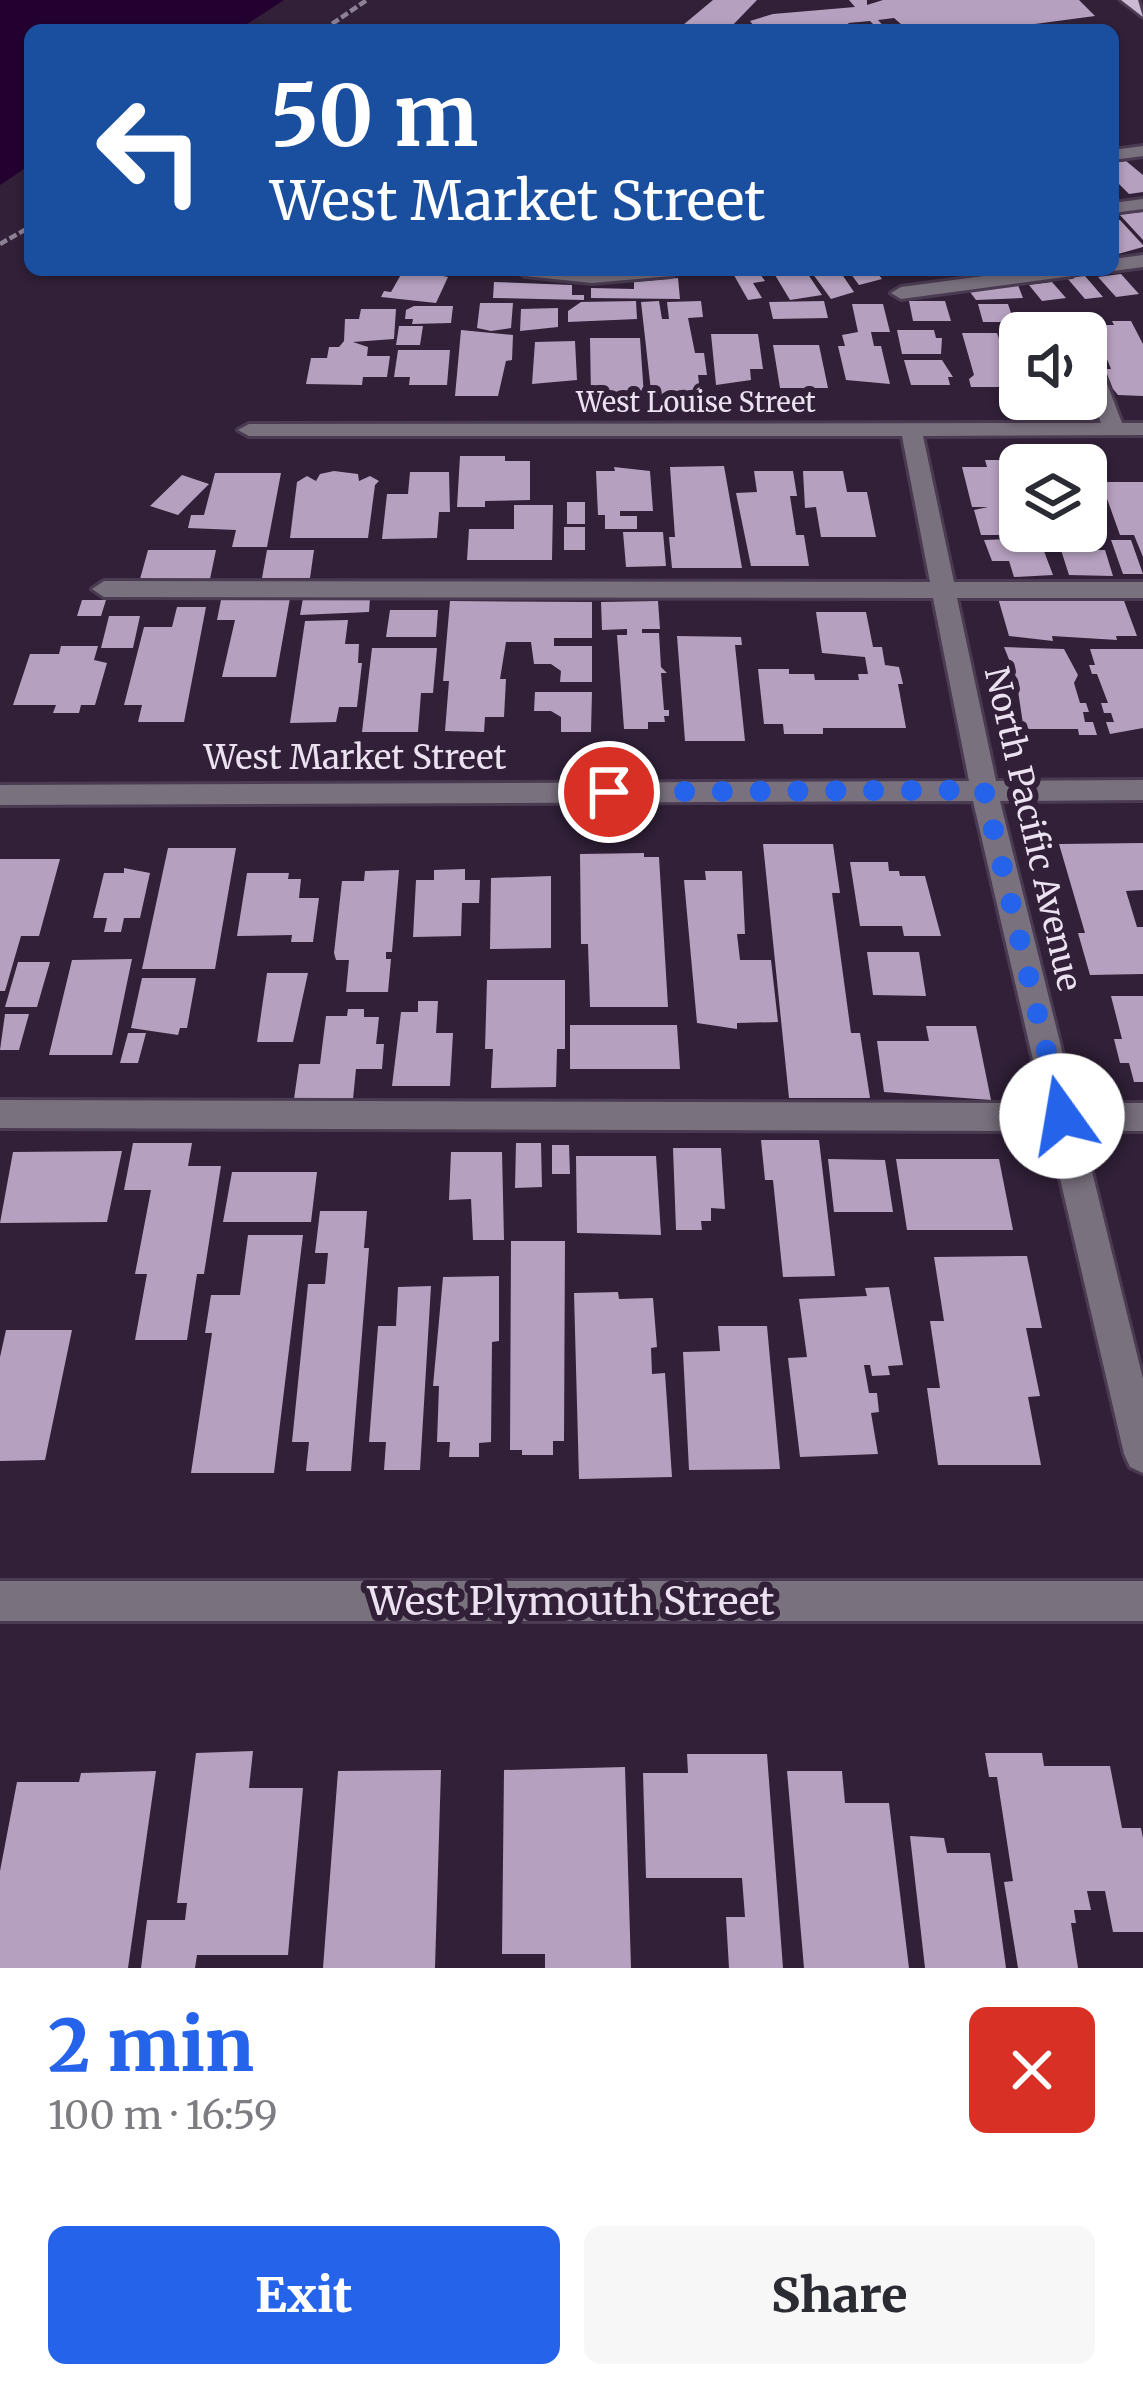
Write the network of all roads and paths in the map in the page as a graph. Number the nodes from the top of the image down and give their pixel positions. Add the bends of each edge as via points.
1 (367, 0) edge
2 (332, 24) edge
3 (1025, 276) edge
4 (901, 292) dead end
5 (1107, 410) edge
6 (910, 429) junction
7 (1114, 429) junction
8 (1143, 429) edge
9 (249, 430) dead end
10 (104, 589) dead end
11 (1143, 590) edge
12 (944, 591) junction
13 (984, 790) junction
14 (1143, 790) edge
15 (0, 795) edge
16 (0, 1114) edge
17 (1062, 1116) junction
18 (1143, 1117) edge
19 (1143, 1454) edge
20 (1143, 1600) edge
21 (0, 1601) edge

1 - 2 path
3 - 4 street
5 - 7 street
6 - 7 street, West Louise Street
6 - 9 street, West Louise Street
6 - 12 street, North Pacific Avenue
7 - 8 street, West Louise Street
10 - 12 street
11 - 12 street
12 - 13 street, North Pacific Avenue
13 - 14 street, West Market Street
13 - 15 street, West Market Street
13 - 17 street, North Pacific Avenue
16 - 17 street
17 - 18 street
17 - 19 street, North Pacific Avenue
20 - 21 street, West Plymouth Street

